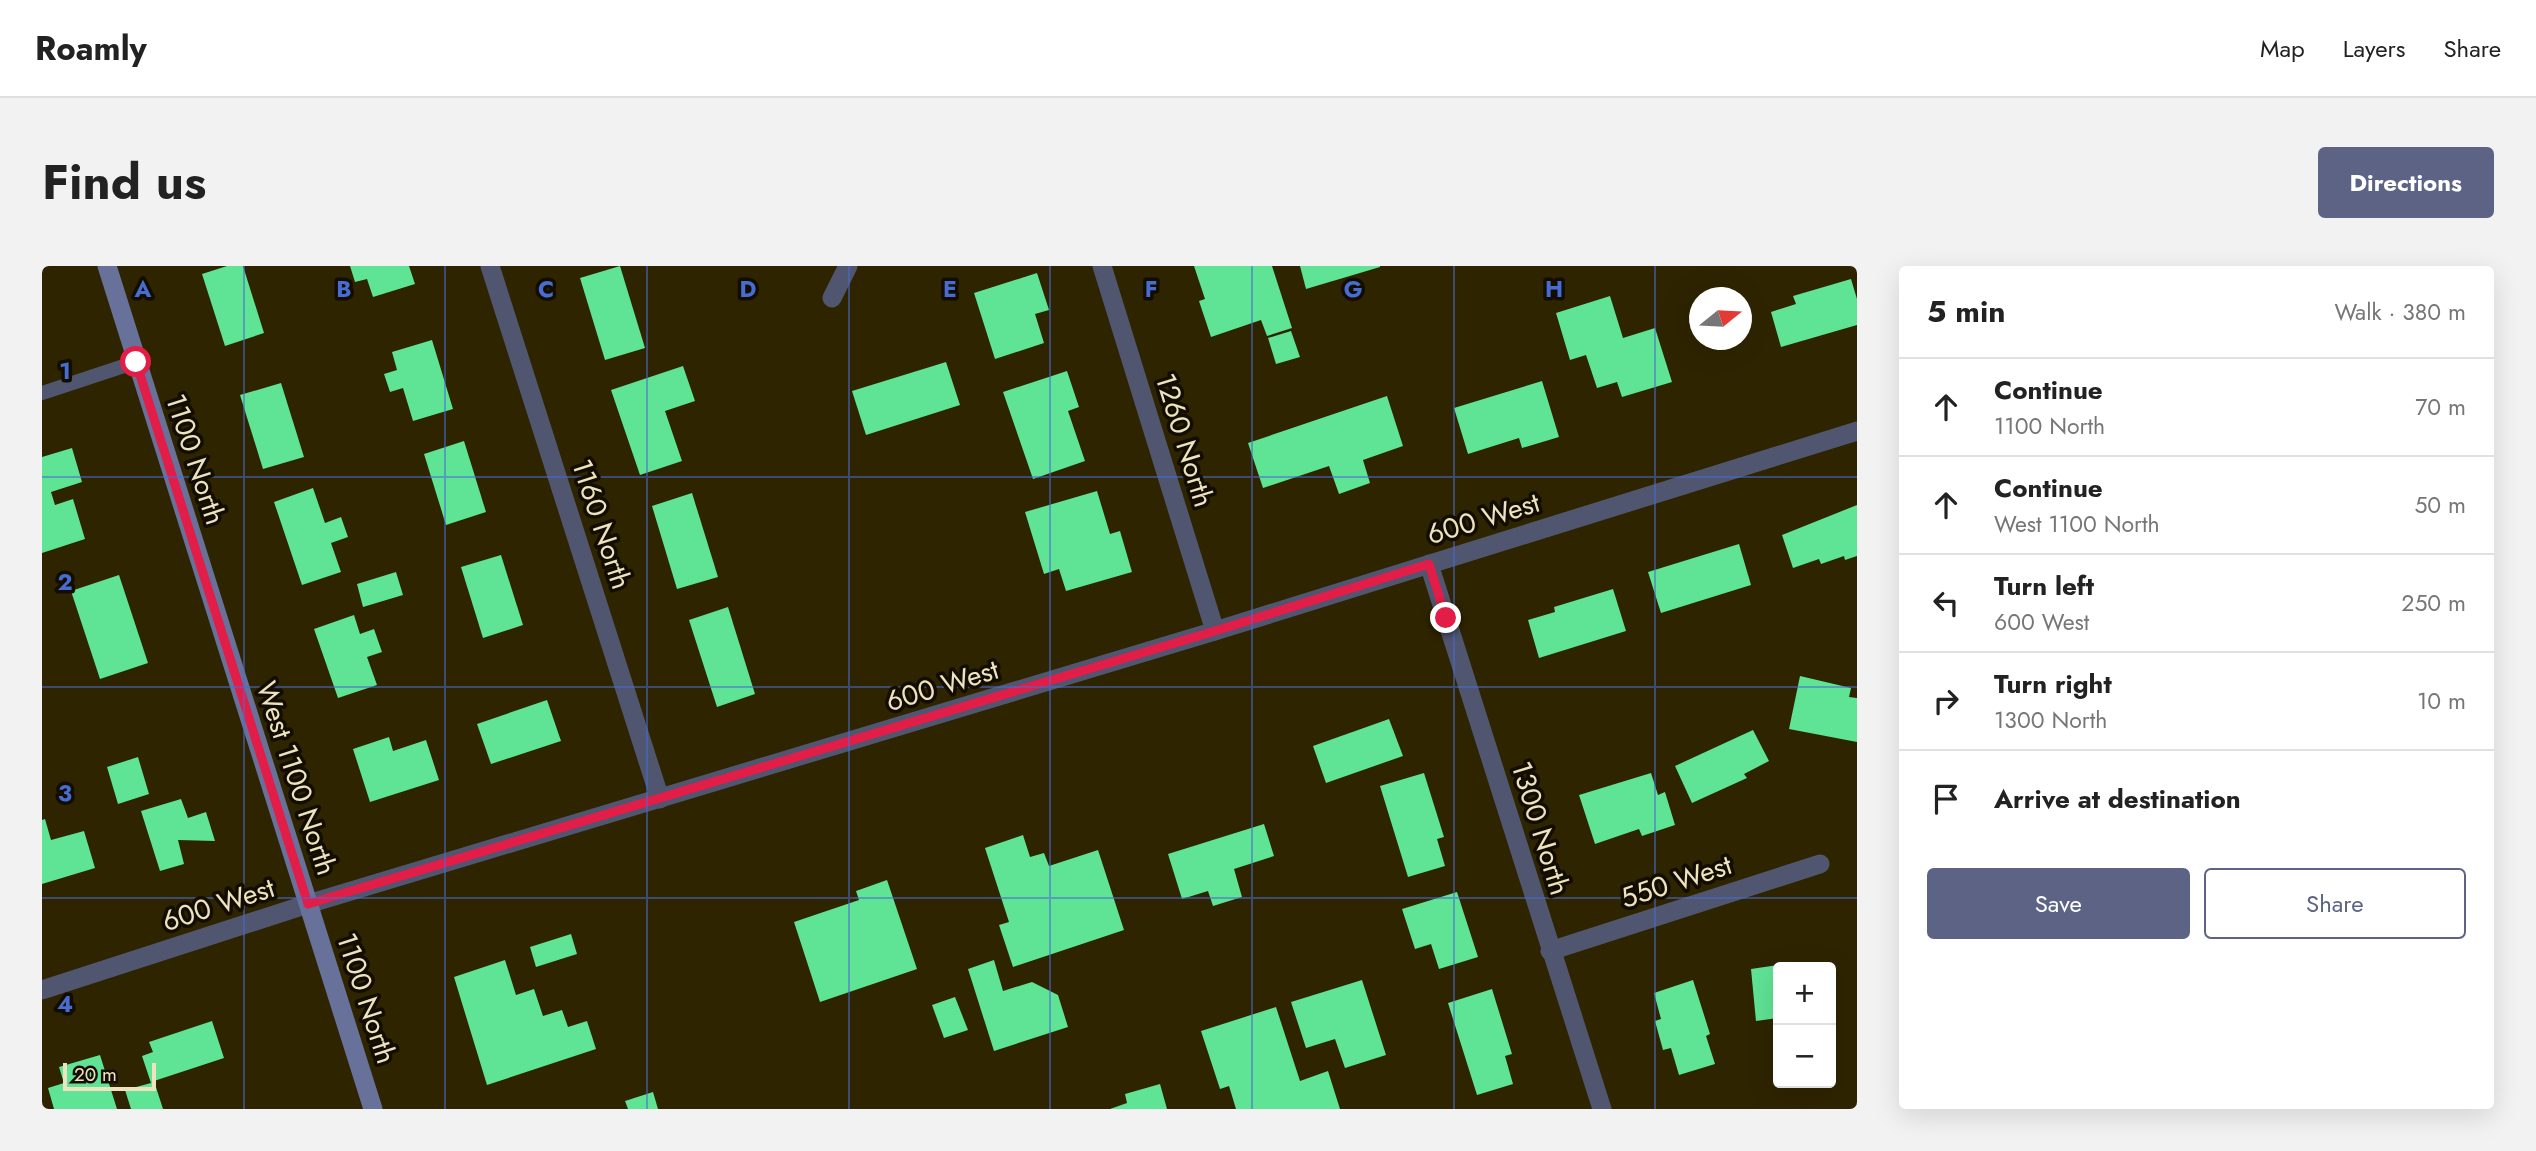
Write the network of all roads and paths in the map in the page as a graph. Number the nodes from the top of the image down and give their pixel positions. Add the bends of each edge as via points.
1 (107, 266) edge
2 (490, 266) edge
3 (848, 266) edge
4 (1102, 266) edge
5 (832, 298) dead end
6 (136, 362) junction
7 (42, 393) edge
8 (1857, 431) edge
9 (1429, 564) junction
10 (1215, 631) junction
11 (233, 668) joint
12 (660, 799) junction
13 (1819, 864) dead end
14 (308, 904) junction
15 (1550, 951) junction
16 (42, 990) edge
17 (373, 1109) edge
18 (1602, 1109) edge

1 - 6 main road, 1100 North
2 - 12 street, 1160 North
3 - 5 street
4 - 10 street, 1260 North
6 - 7 lane
6 - 11 main road, 1100 North
8 - 9 street, 600 West
9 - 10 street, 600 West
9 - 15 street, 1300 North
10 - 12 street, 600 West
11 - 14 main road, West 1100 North
12 - 14 street, 600 West
13 - 15 street, 550 West
14 - 16 street, 600 West
14 - 17 main road, 1100 North
15 - 18 street, 1300 North

